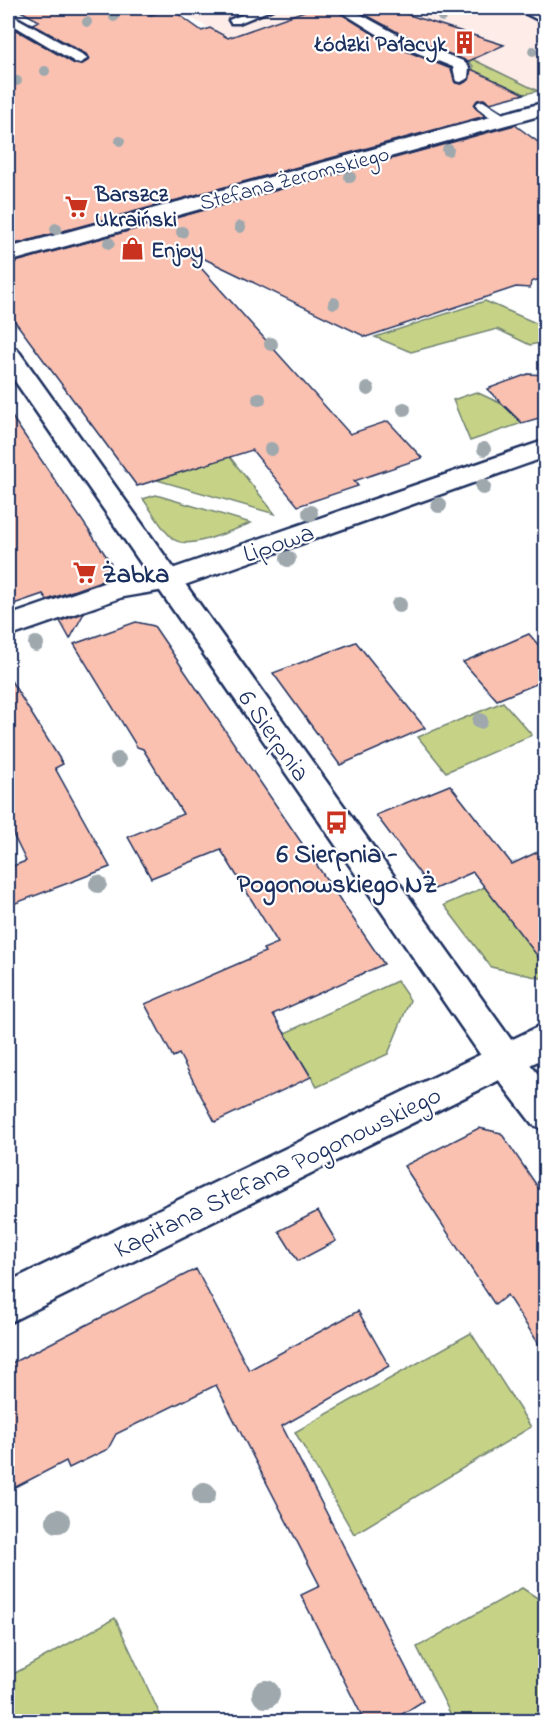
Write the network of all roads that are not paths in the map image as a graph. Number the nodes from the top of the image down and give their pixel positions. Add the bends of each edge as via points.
1 (269, 8) edge
2 (340, 8) edge
3 (521, 8) edge
4 (8, 17) edge
5 (235, 20) dead end
6 (546, 20) edge
7 (80, 59) dead end
8 (460, 78) dead end
9 (483, 105) dead end
10 (546, 108) edge
11 (502, 120) junction
12 (8, 255) edge
13 (8, 354) edge
14 (546, 448) edge
15 (166, 581) junction
16 (8, 627) edge
17 (546, 1039) edge
18 (504, 1059) junction
19 (546, 1113) edge
20 (8, 1303) edge

1 - 5 lane
2 - 8 lane via 402,42 458,64 462,67
3 - 6 lane
4 - 7 lane
9 - 11 lane
10 - 11 street, Stefana Żeromskiego
11 - 12 street, Stefana Żeromskiego
13 - 15 street, 6 Sierpnia
14 - 15 street, Lipowa
15 - 16 street, Lipowa via 120,588
15 - 18 street, 6 Sierpnia
17 - 18 street, Kapitana Stefana Pogonowskiego
18 - 19 street, 6 Sierpnia
18 - 20 street, Kapitana Stefana Pogonowskiego

